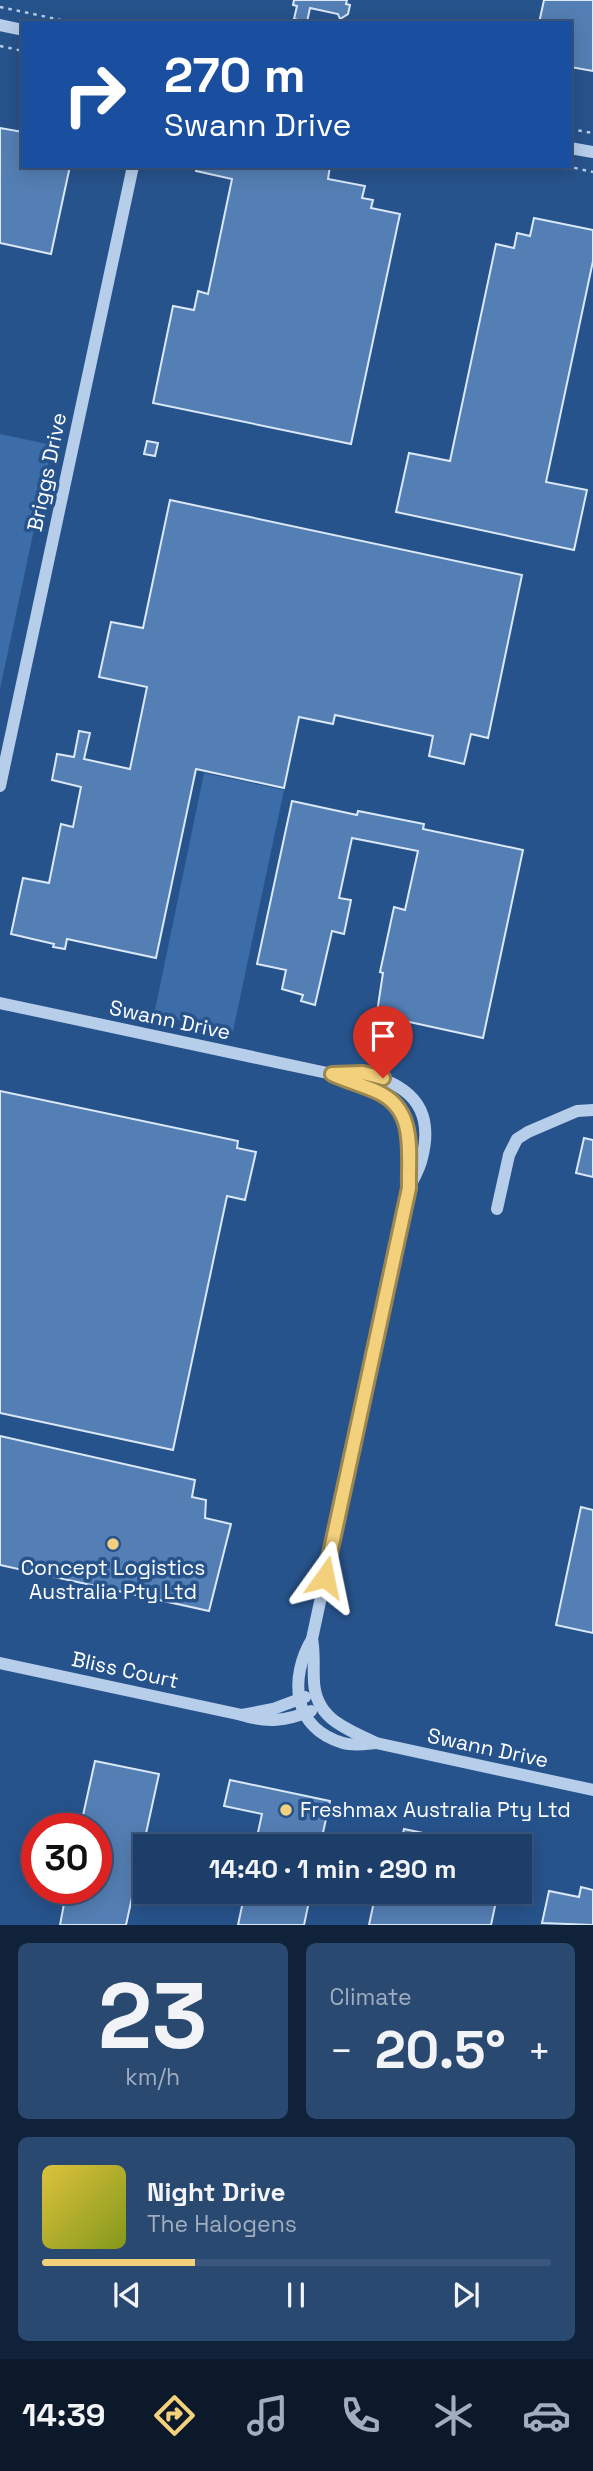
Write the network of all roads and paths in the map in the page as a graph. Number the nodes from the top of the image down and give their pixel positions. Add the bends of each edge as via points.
1 (0, 7) edge
2 (66, 21) edge
3 (0, 25) edge
4 (21, 30) edge
5 (0, 46) edge
6 (21, 51) edge
7 (572, 129) edge
8 (593, 134) edge
9 (572, 148) edge
10 (593, 152) edge
11 (572, 167) edge
12 (132, 168) edge
13 (593, 172) edge
14 (0, 786) edge
15 (0, 1003) edge
16 (593, 1110) edge
17 (497, 1209) dead end
18 (312, 1639) junction
19 (0, 1663) edge
20 (315, 1693) junction
21 (299, 1699) junction
22 (321, 1708) junction
23 (304, 1714) junction
24 (242, 1715) junction
25 (376, 1743) junction
26 (593, 1790) edge

1 - 2 path
3 - 4 street
5 - 6 path
7 - 8 path
9 - 10 street
11 - 13 path
12 - 14 street, Briggs Drive
15 - 18 street, Swann Drive via 332,1074 363,1073 406,1091 416,1104 425,1140 421,1162 409,1188
16 - 17 street via 577,1111 517,1139
18 - 20 street, Swann Drive
18 - 21 street, Swann Drive via 298,1674
19 - 24 street, Bliss Court
20 - 21 street, Bliss Court
20 - 22 street, Swann Drive
21 - 23 street, Swann Drive
21 - 24 street, Bliss Court
22 - 23 street, Bliss Court
22 - 25 street, Swann Drive via 336,1724
23 - 24 street, Bliss Court via 267,1721
23 - 25 street, Swann Drive via 330,1738 355,1745
25 - 26 street, Swann Drive

